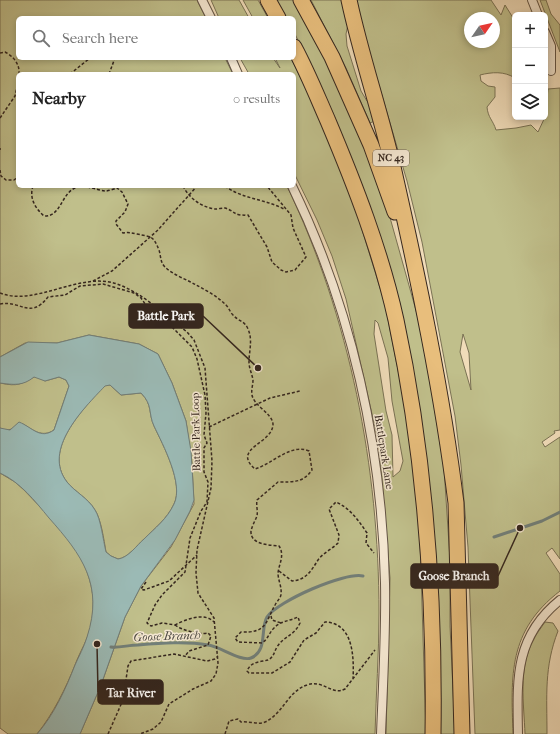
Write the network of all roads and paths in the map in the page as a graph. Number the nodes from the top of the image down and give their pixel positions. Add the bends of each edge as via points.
1 (202, 0) edge
2 (268, 0) edge
3 (301, 0) edge
4 (350, 0) edge
5 (532, 0) edge
6 (537, 12) edge
7 (210, 16) edge
8 (277, 16) edge
9 (548, 39) edge
10 (296, 51) edge
11 (0, 53) edge
12 (88, 60) edge
13 (114, 60) edge
14 (232, 60) edge
15 (551, 71) dead end
16 (19, 72) edge
17 (72, 72) edge
18 (110, 72) edge
19 (237, 72) edge
20 (16, 92) edge
21 (0, 118) edge
22 (0, 170) edge
23 (16, 178) edge
24 (33, 188) edge
25 (75, 188) edge
26 (89, 188) edge
27 (117, 188) edge
28 (117, 188) edge
29 (184, 188) edge
30 (195, 188) edge
31 (228, 188) edge
32 (269, 188) edge
33 (293, 188) edge
34 (189, 196) junction
35 (286, 210) junction
36 (150, 236) junction
37 (93, 281) junction
38 (0, 293) edge
39 (0, 304) edge
40 (425, 319) junction
41 (300, 391) dead end
42 (258, 404) junction
43 (209, 427) junction
44 (375, 554) dead end
45 (197, 555) junction
46 (188, 564) junction
47 (279, 570) junction
48 (146, 582) dead end
49 (560, 600) edge
50 (271, 616) junction
51 (215, 623) junction
52 (281, 623) junction
53 (175, 625) junction
54 (376, 648) dead end
55 (185, 656) junction
56 (218, 656) junction
57 (353, 680) junction
58 (108, 734) edge
59 (140, 734) edge
60 (225, 734) edge
61 (381, 734) edge
62 (433, 734) edge
63 (462, 734) edge
64 (518, 734) edge

1 - 7 street
2 - 8 highway
3 - 40 highway via 332,56 371,145 398,221
4 - 40 highway, NC 43 via 356,32 393,166
5 - 6 street
9 - 15 street via 551,46
10 - 62 highway via 344,159 373,239 396,319 425,517 432,636
11 - 16 path via 5,52 14,59
12 - 17 path
13 - 18 path
14 - 19 street
20 - 21 path
22 - 23 path via 1,176 6,180
24 - 25 path via 32,198 35,206 47,216 58,208 67,194
26 - 28 path via 107,191
27 - 36 path via 128,204 125,212 116,221 119,229 123,233
29 - 34 path
30 - 34 path
31 - 35 path via 235,194 268,202
32 - 35 path
33 - 61 street, Battlepark Lane via 322,254 343,314 371,434 385,583
34 - 35 path via 210,208 225,208 234,214 248,215 267,247 272,262 286,272 295,270 306,257 293,228 291,215
34 - 36 path
36 - 37 path via 112,271
36 - 42 path via 160,251 164,266 227,306 248,328 252,395
37 - 38 path via 36,294 7,296
37 - 43 path via 115,284 136,292 194,340 204,368
39 - 46 path, Battle Park Loop via 8,302 32,309 48,296 65,295 80,286 103,284 141,298 149,310 163,318 192,347 205,395 204,435 207,443 204,448 204,472 208,482 208,497 190,538
40 - 63 highway via 456,503
41 - 42 path via 270,398
42 - 43 path
42 - 47 path via 273,425 262,442 247,454 250,464 255,468 263,467 288,452 300,450 309,452 312,462 312,470 307,478 296,482 278,482 258,500 252,535 262,544 279,546 282,552
43 - 45 path via 211,488
44 - 47 path via 366,543 367,533 362,525 350,510 336,502 329,510 339,535 338,543 318,560 316,566 304,577 292,581
45 - 46 path
45 - 51 path via 198,593
46 - 48 path via 169,581 141,589
46 - 53 path, Battle Park Loop via 182,577 155,605 147,623 151,626 162,623
47 - 50 path via 281,596
49 - 64 street via 543,614 524,648 518,670
50 - 52 path via 272,620
50 - 52 path via 254,633 241,632 235,638 238,642 262,643
51 - 53 path via 211,619 198,617
51 - 56 path
52 - 57 path via 298,617 300,623 296,631 286,638 268,660 249,667 249,673 268,674 290,662 304,640 316,633 325,622 333,622 342,628 348,637 355,661
53 - 55 path via 181,630 208,633 211,636 208,645 189,651
54 - 57 path
55 - 56 path via 207,661
55 - 58 path via 174,654 131,662 128,666 123,700
56 - 59 path via 216,674 211,681 169,704 161,722 153,729
57 - 60 path via 341,691 333,690 326,685 308,684 292,694 265,722 241,722 234,719 229,721

